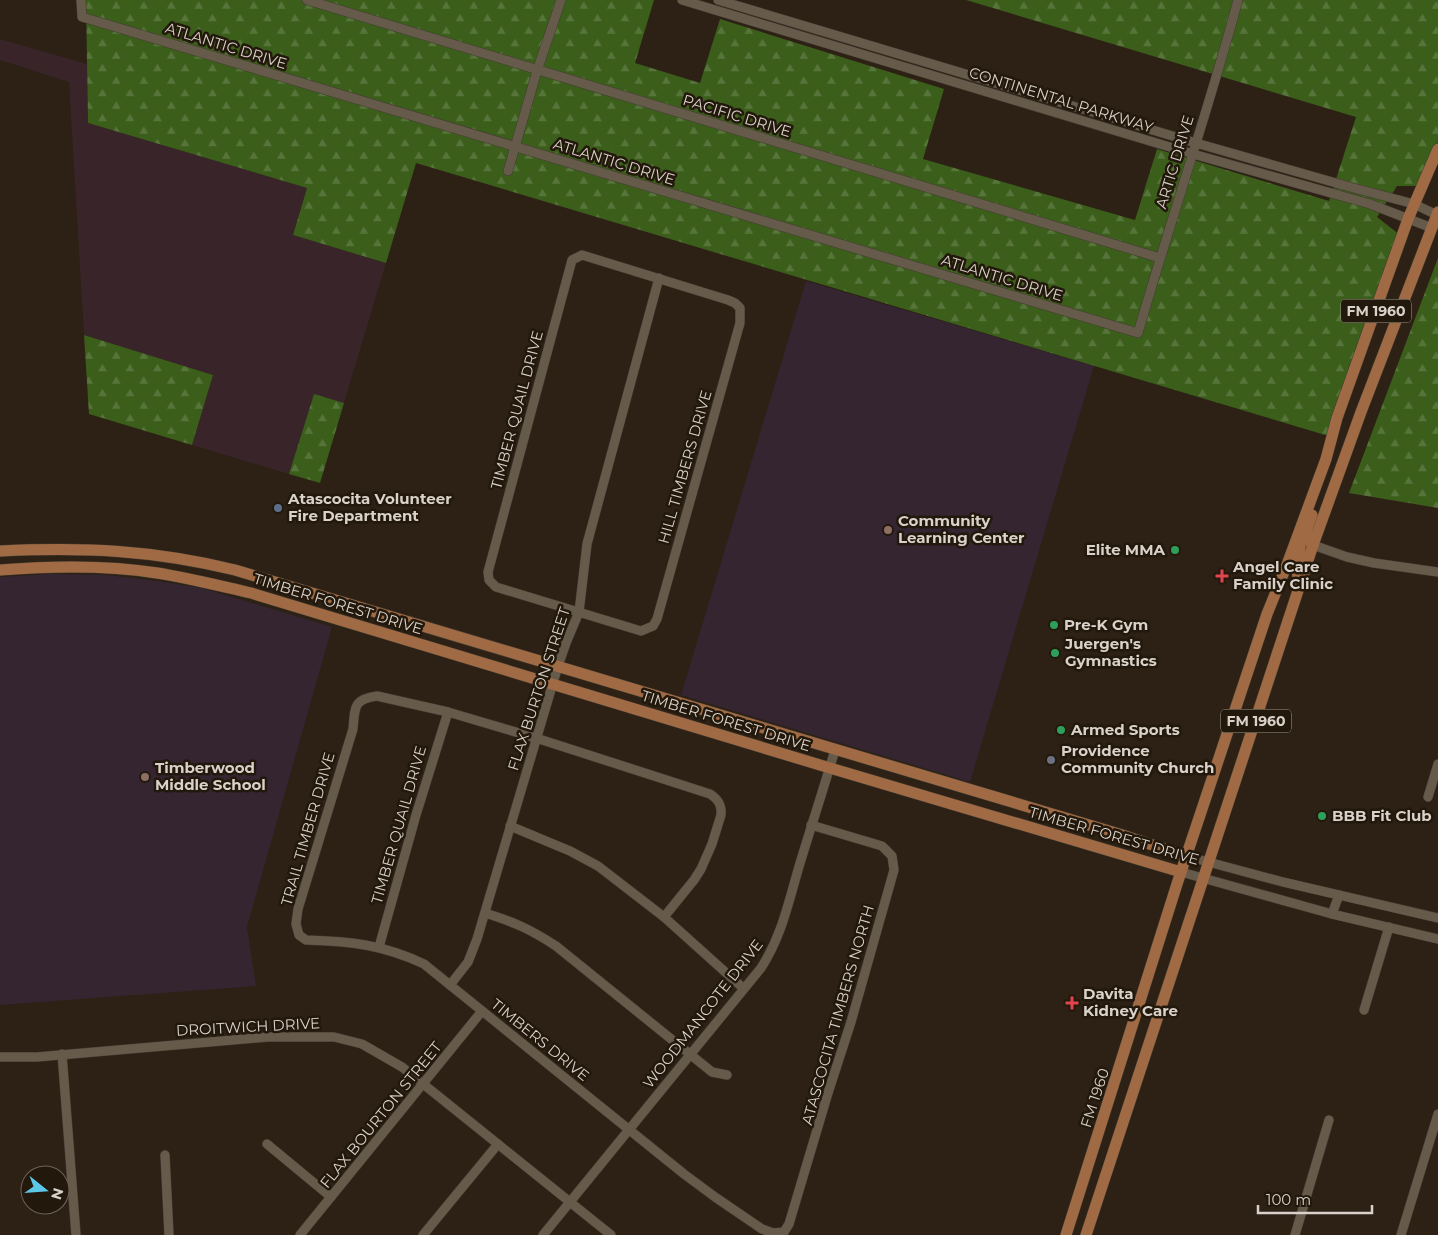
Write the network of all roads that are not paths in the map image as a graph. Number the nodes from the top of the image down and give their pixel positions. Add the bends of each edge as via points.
1 (81, 0) edge
2 (307, 0) edge
3 (561, 0) edge
4 (682, 0) edge
5 (718, 0) edge
6 (1238, 0) edge
7 (537, 71) junction
8 (1196, 143) junction
9 (515, 147) junction
10 (1438, 149) edge
11 (1193, 154) junction
12 (508, 171) dead end
13 (1414, 204) junction
14 (1437, 214) edge
15 (1408, 219) junction
16 (1432, 228) junction
17 (1160, 258) junction
18 (659, 278) junction
19 (1138, 333) joint
20 (1310, 501) junction
21 (1295, 532) junction
22 (1314, 545) junction
23 (0, 551) edge
24 (0, 570) edge
25 (1438, 572) edge
26 (1300, 588) junction
27 (579, 612) junction
28 (558, 666) junction
29 (553, 684) junction
30 (690, 706) junction
31 (448, 712) junction
32 (684, 724) junction
33 (536, 738) junction
34 (835, 750) junction
35 (1438, 764) edge
36 (830, 768) junction
37 (984, 794) junction
38 (1428, 797) dead end
39 (978, 812) junction
40 (1056, 816) junction
41 (811, 825) junction
42 (510, 826) junction
43 (1051, 834) junction
44 (1186, 856) junction
45 (1209, 862) junction
46 (1181, 872) junction
47 (1204, 878) junction
48 (1339, 895) junction
49 (485, 913) junction
50 (1332, 914) junction
51 (664, 917) junction
52 (1438, 918) edge
53 (296, 923) joint
54 (1389, 928) junction
55 (1438, 939) edge
56 (379, 947) junction
57 (450, 985) junction
58 (743, 988) junction
59 (1364, 1010) dead end
60 (482, 1011) junction
61 (62, 1054) junction
62 (690, 1055) junction
63 (0, 1057) edge
64 (727, 1075) dead end
65 (424, 1084) junction
66 (1438, 1114) edge
67 (1329, 1120) dead end
68 (630, 1129) junction
69 (267, 1144) dead end
70 (498, 1144) junction
71 (165, 1155) dead end
72 (331, 1197) junction
73 (571, 1202) junction
74 (753, 1223) joint
75 (76, 1235) edge
76 (169, 1235) edge
77 (300, 1235) edge
78 (423, 1235) edge
79 (544, 1235) edge
80 (611, 1235) edge
81 (1066, 1235) edge
82 (1086, 1235) edge
83 (1295, 1235) edge
84 (1401, 1235) edge

1 - 9 street, ATLANTIC DRIVE via 82,16
2 - 7 street, PACIFIC DRIVE
3 - 7 street
4 - 11 street, CONTINENTAL PARKWAY
5 - 8 street, CONTINENTAL PARKWAY
6 - 8 street, ARTIC DRIVE
7 - 9 street
7 - 17 street, PACIFIC DRIVE
8 - 11 street, ARTIC DRIVE
8 - 13 street, CONTINENTAL PARKWAY
9 - 12 street
9 - 19 street, ATLANTIC DRIVE
10 - 13 main road, FM 1960 / FM 1960
11 - 15 street, CONTINENTAL PARKWAY via 1370,204
11 - 17 street, ARTIC DRIVE
13 - 14 street, CONTINENTAL PARKWAY
13 - 15 main road, FM 1960 / FM 1960
14 - 16 main road, FM 1960 / FM 1960
15 - 16 street, CONTINENTAL PARKWAY
15 - 20 main road, FM 1960 / FM 1960
16 - 22 main road, FM 1960 / FM 1960
17 - 19 street, ARTIC DRIVE
18 - 27 street, FLAX BURTON STREET via 587,544
18 - 27 street, HILL TIMBERS DRIVE via 735,303 740,308 740,323 657,619 653,626 641,631
18 - 27 street, TIMBER QUAIL DRIVE via 584,255 572,260 488,572 496,586
20 - 21 main road, FM 1960 / FM 1960
20 - 22 main road via 1312,515 1306,537
21 - 26 main road via 1301,543 1297,569
21 - 44 main road, FM 1960 / FM 1960
22 - 25 street via 1347,557
22 - 26 main road, FM 1960 / FM 1960
23 - 28 main road, TIMBER FOREST DRIVE via 51,548 105,550 210,564
24 - 29 main road, TIMBER FOREST DRIVE via 111,569 206,582
26 - 45 main road, FM 1960 / FM 1960
27 - 28 street, FLAX BURTON STREET
28 - 29 street, FLAX BURTON STREET
28 - 30 main road, TIMBER FOREST DRIVE
29 - 32 main road, TIMBER FOREST DRIVE
29 - 33 street, FLAX BURTON STREET
30 - 32 main road
30 - 34 main road, TIMBER FOREST DRIVE
31 - 33 street, TRAIL TIMBER DRIVE
31 - 53 street, TRAIL TIMBER DRIVE via 376,696 365,698 356,708 353,729
31 - 56 street, TIMBER QUAIL DRIVE
32 - 36 main road, TIMBER FOREST DRIVE
33 - 42 street, FLAX BURTON STREET
33 - 51 street, TRAIL TIMBER DRIVE via 710,794 717,799 720,815 701,869
34 - 36 street, WOODMANCOTE DRIVE
34 - 37 main road, TIMBER FOREST DRIVE
35 - 38 street
36 - 39 main road, TIMBER FOREST DRIVE
36 - 41 street, WOODMANCOTE DRIVE
37 - 39 main road
37 - 40 main road, TIMBER FOREST DRIVE
39 - 43 main road, TIMBER FOREST DRIVE
40 - 43 main road
40 - 44 main road, TIMBER FOREST DRIVE
41 - 58 street, WOODMANCOTE DRIVE via 776,943
41 - 74 street, ATASCOCITA TIMBERS NORTH via 882,846 892,856 894,870 789,1224 784,1232 773,1233
42 - 49 street, FLAX BURTON STREET
42 - 51 street via 598,866
43 - 46 main road, TIMBER FOREST DRIVE
44 - 45 street, TIMBER FOREST DRIVE
44 - 46 main road, FM 1960 / FM 1960
45 - 47 main road, FM 1960 / FM 1960
45 - 48 street, TIMBER FOREST DRIVE
46 - 47 street, TIMBER FOREST DRIVE
46 - 81 main road, FM 1960 / FM 1960
47 - 50 street, TIMBER FOREST DRIVE
47 - 82 main road, FM 1960 / FM 1960
48 - 50 street
48 - 52 street, TIMBER FOREST DRIVE
49 - 57 street, FLAX BURTON STREET via 470,956
49 - 62 street via 533,931 556,946
50 - 54 street, TIMBER FOREST DRIVE
51 - 58 street
53 - 56 street, TIMBERS DRIVE via 298,935 306,940 354,942
54 - 55 street, TIMBER FOREST DRIVE
54 - 59 street
56 - 57 street, TIMBERS DRIVE via 424,964
57 - 60 street, TIMBERS DRIVE
58 - 62 street, WOODMANCOTE DRIVE
60 - 65 street, FLAX BOURTON STREET
60 - 68 street, TIMBERS DRIVE
61 - 63 street, DROITWICH DRIVE
61 - 65 street, DROITWICH DRIVE via 268,1038 334,1037 353,1041 386,1056
61 - 75 street
62 - 64 street via 712,1072
62 - 68 street, WOODMANCOTE DRIVE
65 - 70 street, DROITWICH DRIVE
65 - 72 street, FLAX BOURTON STREET
66 - 84 street
67 - 83 street
68 - 73 street, WOODMANCOTE DRIVE
68 - 74 street, TIMBERS DRIVE via 684,1174
69 - 72 street
70 - 73 street, DROITWICH DRIVE
70 - 78 street
71 - 76 street
72 - 77 street, FLAX BOURTON STREET
73 - 79 street, WOODMANCOTE DRIVE
73 - 80 street, DROITWICH DRIVE

